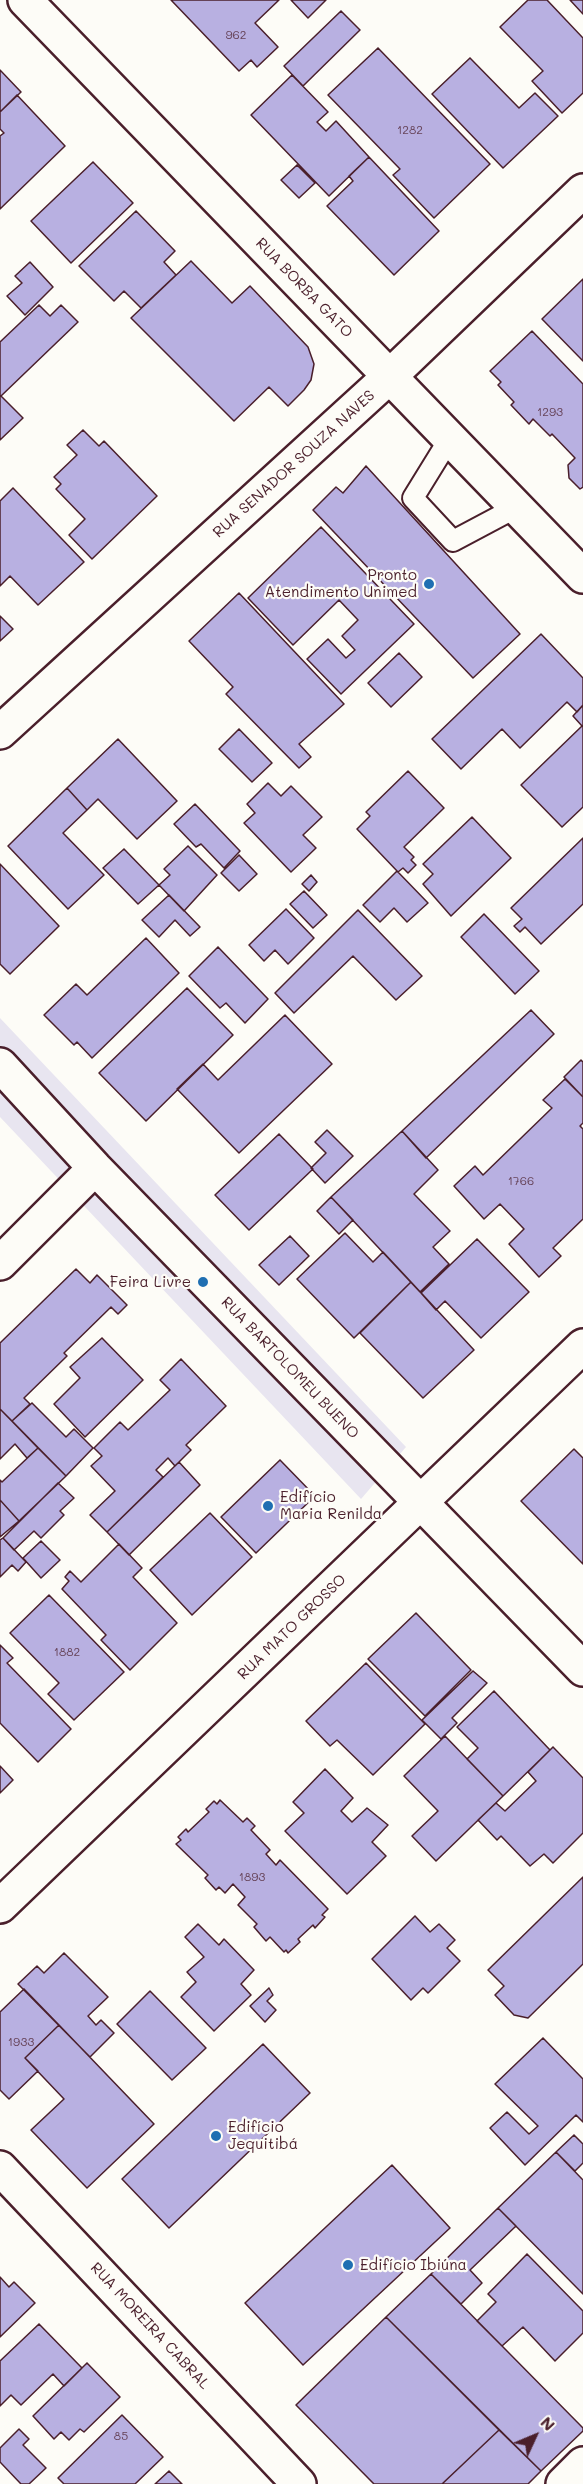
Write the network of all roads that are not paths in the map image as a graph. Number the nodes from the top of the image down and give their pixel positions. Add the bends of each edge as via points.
1 (25, 0) edge
2 (583, 191) edge
3 (390, 376) junction
4 (450, 438) junction
5 (517, 507) junction
6 (583, 576) edge
7 (0, 732) edge
8 (0, 1065) edge
9 (95, 1168) junction
10 (0, 1263) edge
11 (583, 1346) edge
12 (422, 1503) junction
13 (583, 1669) edge
14 (0, 1906) edge
15 (0, 2168) edge
16 (583, 2464) edge
17 (299, 2484) edge
18 (563, 2484) edge

1 - 3 street, RUA BORBA GATO
2 - 3 street, RUA SENADOR SOUZA NAVES
3 - 4 street, RUA BORBA GATO
3 - 7 street, RUA SENADOR SOUZA NAVES
4 - 5 street, RUA BORBA GATO
4 - 5 lane via 413,498 453,541
5 - 6 street, RUA BORBA GATO
8 - 9 street, RUA BARTOLOMEU BUENO
9 - 10 street
9 - 12 street, RUA BARTOLOMEU BUENO
11 - 12 street, RUA MATO GROSSO
12 - 13 street, RUA BARTOLOMEU BUENO
12 - 14 street, RUA MATO GROSSO
15 - 17 street, RUA MOREIRA CABRAL
16 - 18 street

